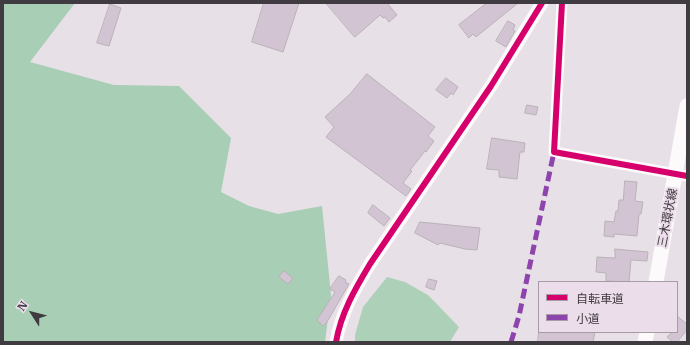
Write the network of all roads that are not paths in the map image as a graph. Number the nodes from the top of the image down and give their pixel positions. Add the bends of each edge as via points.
1 (542, 3) edge
2 (562, 3) edge
3 (687, 106) edge
4 (681, 176) edge
5 (656, 281) edge
6 (336, 342) edge

1 - 6 street via 491,86 370,264 345,310
2 - 4 street via 554,152
3 - 4 main road, 三木環状線
4 - 5 main road, 三木環状線

